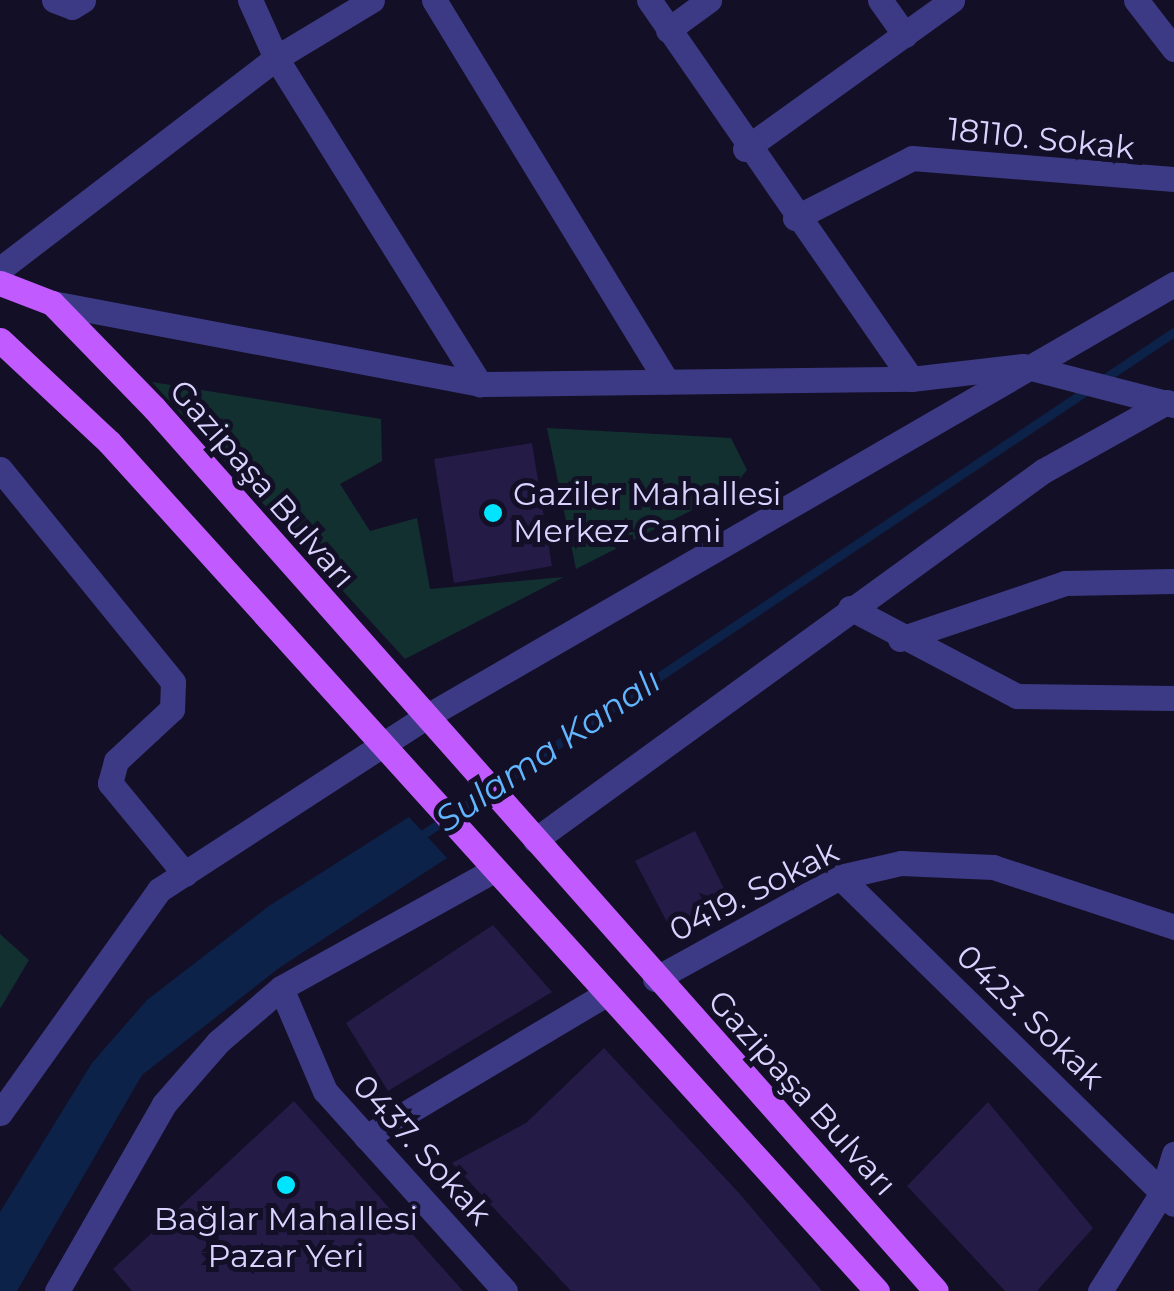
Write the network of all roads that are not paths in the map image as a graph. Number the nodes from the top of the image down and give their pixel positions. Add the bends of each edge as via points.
1 (54, 0) edge
2 (84, 0) edge
3 (250, 0) edge
4 (372, 0) edge
5 (434, 0) edge
6 (649, 0) edge
7 (710, 0) edge
8 (880, 0) edge
9 (952, 0) edge
10 (1136, 0) edge
11 (668, 30) junction
12 (905, 35) junction
13 (1174, 49) edge
14 (276, 58) junction
15 (746, 150) junction
16 (1174, 179) edge
17 (795, 218) junction
18 (0, 269) edge
19 (0, 283) edge
20 (1174, 284) edge
21 (52, 303) junction
22 (0, 340) edge
23 (1024, 366) junction
24 (911, 378) junction
25 (667, 382) junction
26 (480, 384) junction
27 (1170, 403) edge
28 (0, 469) edge
29 (1174, 581) edge
30 (850, 608) junction
31 (900, 639) junction
32 (1174, 698) edge
33 (422, 719) junction
34 (386, 745) junction
35 (536, 840) junction
36 (494, 870) junction
37 (185, 874) junction
38 (840, 876) junction
39 (1174, 927) edge
40 (655, 979) junction
41 (281, 988) junction
42 (606, 994) junction
43 (0, 1113) edge
44 (366, 1136) junction
45 (1174, 1154) edge
46 (1168, 1199) edge
47 (67, 1285) edge
48 (505, 1291) edge
49 (877, 1291) edge
50 (936, 1291) edge
51 (1100, 1291) edge

1 - 2 street
3 - 14 street
4 - 14 street
5 - 25 street
6 - 11 street
7 - 11 street
8 - 12 street
9 - 12 street
10 - 13 street
11 - 15 street
12 - 15 street
14 - 18 street
14 - 26 street
15 - 17 street
16 - 17 street, 18110. Sokak via 912,158
17 - 24 street
19 - 21 main road, Gazipaşa Bulvarı
20 - 23 street
21 - 26 street
21 - 33 main road, Gazipaşa Bulvarı
22 - 34 main road via 109,442
23 - 24 street
23 - 27 street
23 - 33 street
24 - 25 street
25 - 26 street
27 - 30 street via 1043,471
28 - 37 street via 173,682 172,709 116,761 110,783
29 - 31 street via 1065,583
30 - 31 street
30 - 35 street
31 - 32 street via 1017,696
33 - 34 street
33 - 35 main road, Gazipaşa Bulvarı
34 - 36 main road
34 - 37 street
35 - 40 main road, Gazipaşa Bulvarı
36 - 41 street
36 - 42 main road
37 - 43 street via 159,890 100,964
38 - 39 street, 0419. Sokak via 901,864 993,867
38 - 40 street, 0419. Sokak
38 - 46 street, 0423. Sokak
40 - 50 main road, Gazipaşa Bulvarı
41 - 44 street, 0437. Sokak via 326,1091
41 - 47 street via 164,1104
42 - 44 street
42 - 49 main road
44 - 48 street, 0437. Sokak
45 - 46 street
46 - 51 street

